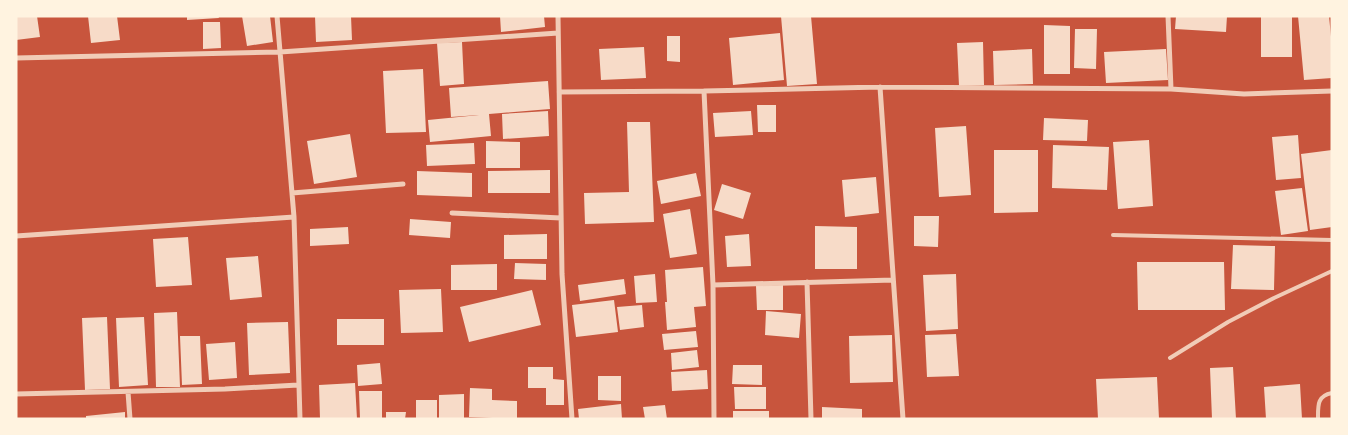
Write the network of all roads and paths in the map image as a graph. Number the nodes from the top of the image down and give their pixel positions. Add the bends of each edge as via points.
1 (277, 16) edge
2 (558, 16) edge
3 (1168, 16) edge
4 (558, 33) junction
5 (280, 52) junction
6 (16, 58) edge
7 (880, 87) junction
8 (1171, 89) junction
9 (704, 91) junction
10 (1332, 91) edge
11 (559, 92) junction
12 (403, 184) dead end
13 (292, 193) junction
14 (452, 213) dead end
15 (294, 217) junction
16 (561, 218) junction
17 (1113, 235) dead end
18 (16, 236) edge
19 (1332, 240) edge
20 (1332, 272) edge
21 (893, 280) junction
22 (807, 282) junction
23 (713, 285) junction
24 (1170, 358) dead end
25 (298, 385) junction
26 (128, 392) junction
27 (1332, 393) edge
28 (16, 394) edge
29 (130, 419) edge
30 (300, 419) edge
31 (572, 419) edge
32 (714, 419) edge
33 (811, 419) edge
34 (903, 419) edge
35 (1318, 419) edge

1 - 5 street
2 - 4 street
3 - 8 street
4 - 5 street
4 - 11 street
5 - 6 street
5 - 13 street
7 - 8 street
7 - 9 street
7 - 21 street
8 - 10 street via 1244,94
9 - 11 street
9 - 23 street
11 - 16 street
12 - 13 street
13 - 15 street
14 - 16 street
15 - 18 street
15 - 25 street
16 - 31 street
17 - 19 lane
20 - 24 lane via 1228,322
21 - 22 street
21 - 34 street
22 - 23 street
22 - 33 street
23 - 32 street
25 - 26 street
25 - 30 street
26 - 28 street
26 - 29 street
27 - 35 lane via 1321,397 1318,402

